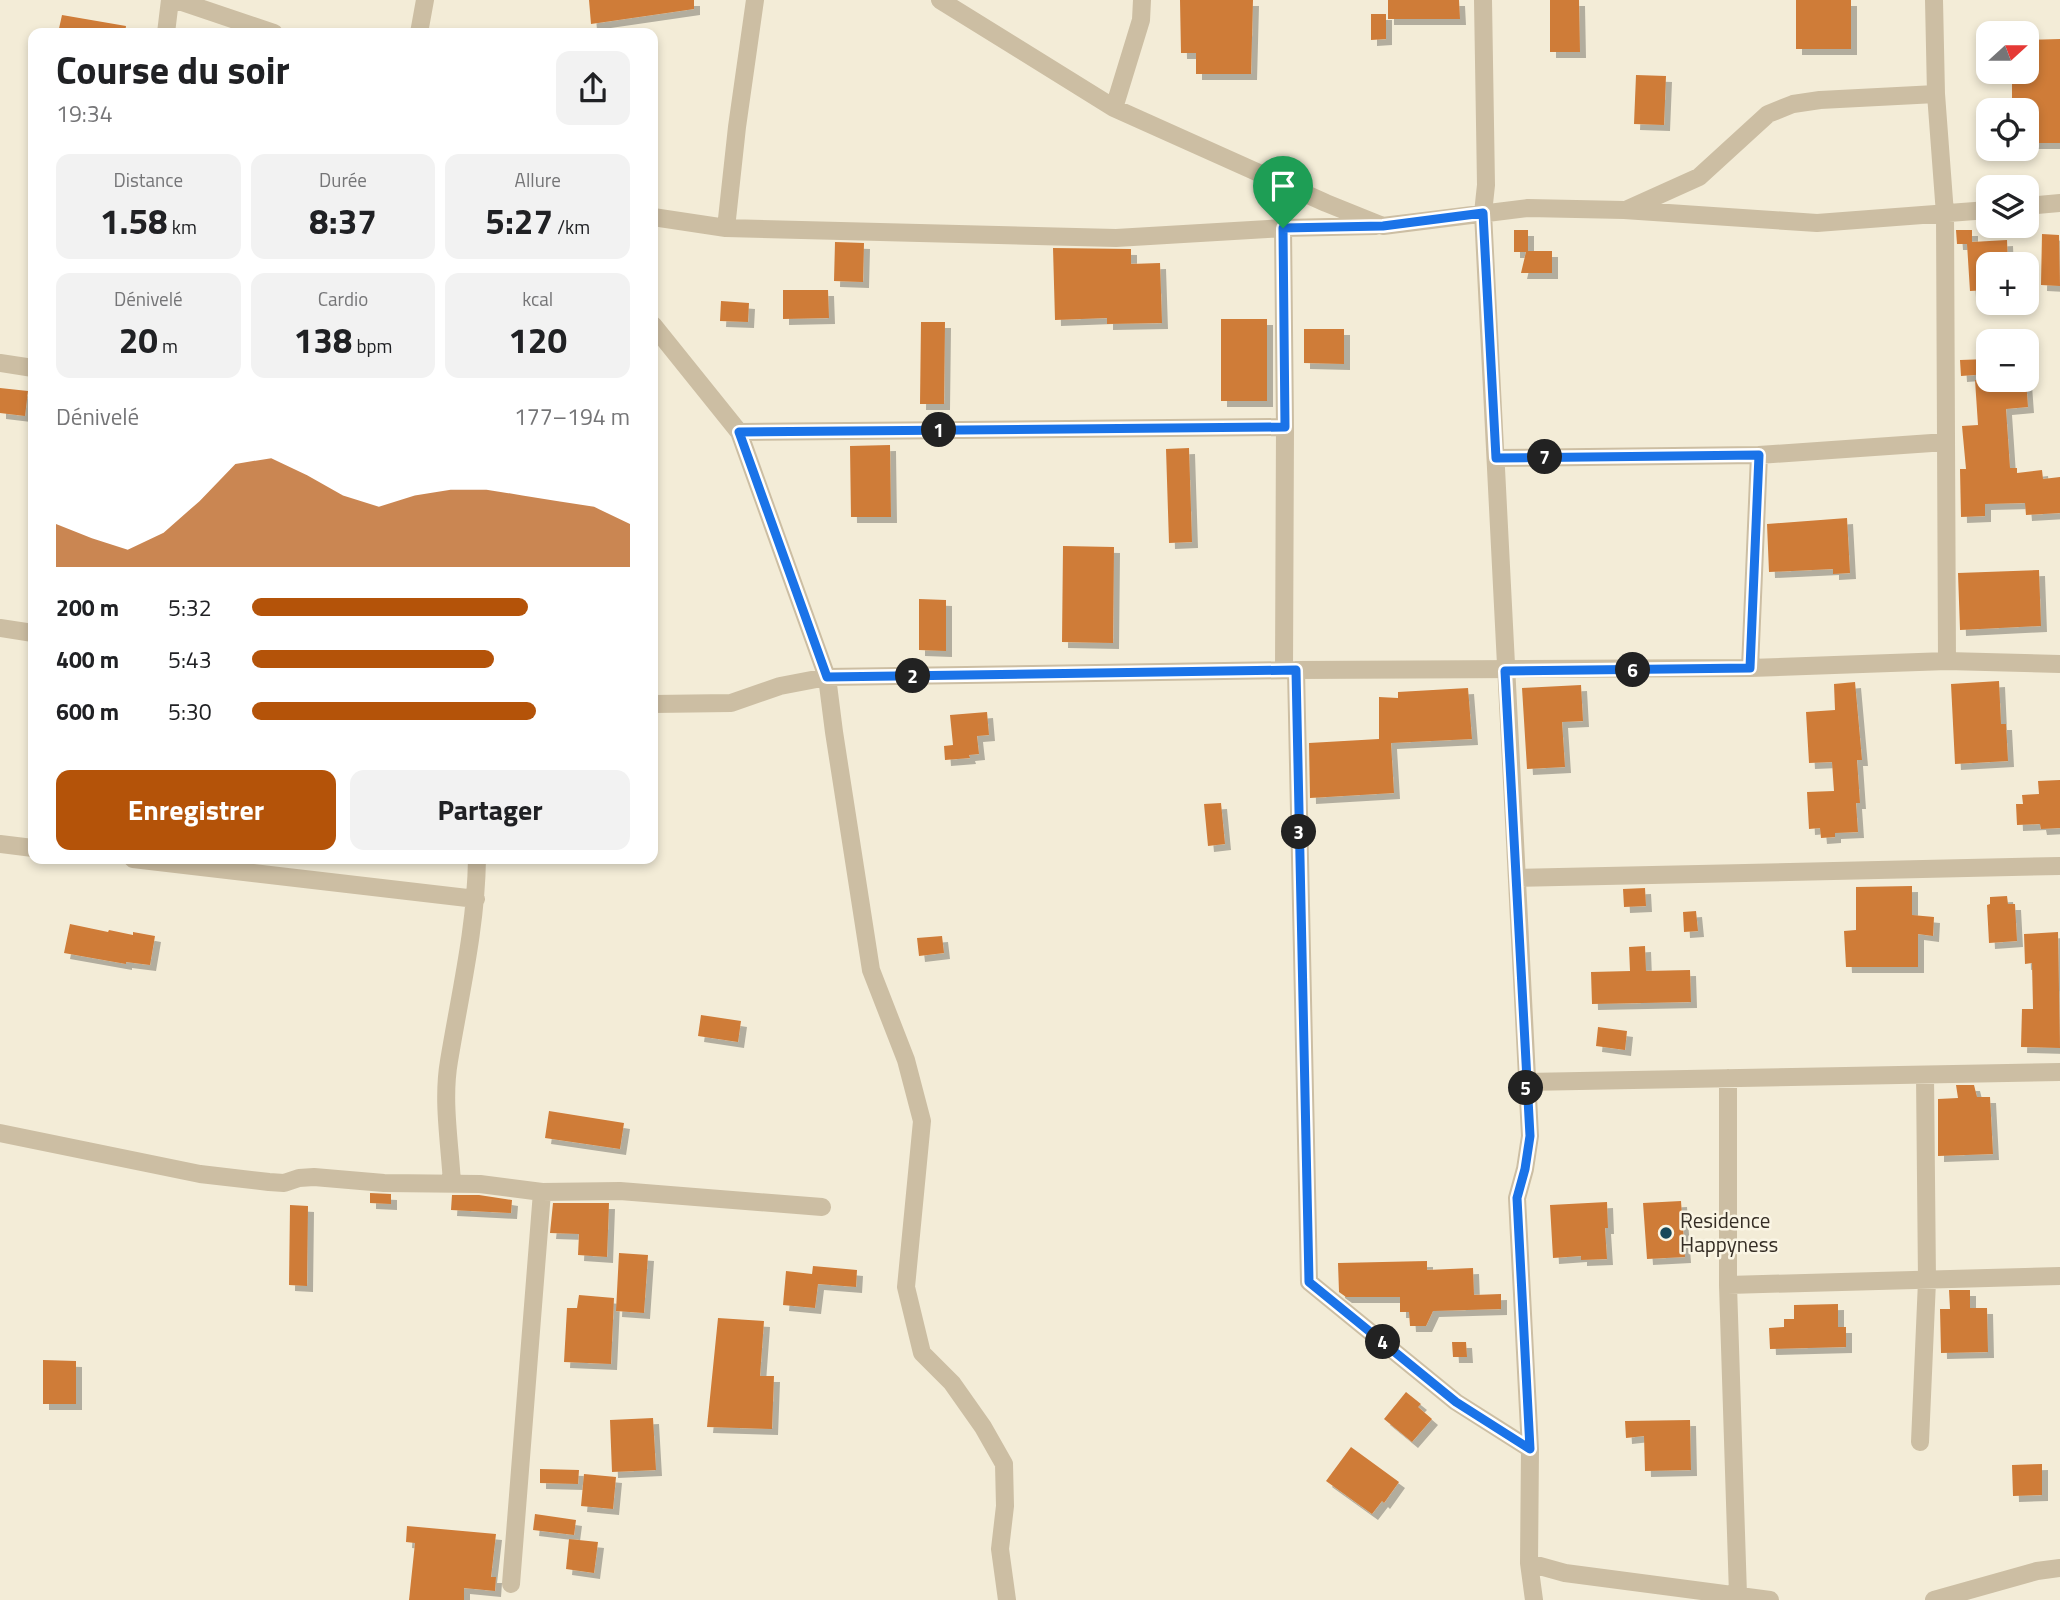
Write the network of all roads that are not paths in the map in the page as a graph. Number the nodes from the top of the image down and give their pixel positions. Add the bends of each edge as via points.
1 (170, 0) edge
2 (176, 0) edge
3 (425, 0) edge
4 (755, 0) edge
5 (940, 0) edge
6 (1142, 0) edge
7 (1483, 0) edge
8 (1934, 0) edge
9 (167, 28) edge
10 (259, 28) edge
11 (420, 28) edge
12 (1936, 94) junction
13 (1114, 108) junction
14 (2060, 203) edge
15 (2039, 205) edge
16 (1624, 210) junction
17 (1976, 211) edge
18 (1483, 213) junction
19 (1945, 214) junction
20 (658, 218) edge
21 (1383, 226) junction
22 (726, 228) junction
23 (1283, 228) junction
24 (658, 331) edge
25 (0, 363) edge
26 (28, 367) edge
27 (1285, 427) junction
28 (739, 432) junction
29 (1946, 442) junction
30 (1759, 455) junction
31 (1496, 458) junction
32 (0, 628) edge
33 (28, 632) edge
34 (1947, 661) junction
35 (2060, 664) edge
36 (1750, 668) junction
37 (1290, 670) junction
38 (1505, 671) junction
39 (827, 677) junction
40 (658, 704) edge
41 (0, 844) edge
42 (28, 847) edge
43 (176, 864) edge
44 (477, 864) edge
45 (2060, 866) edge
46 (1517, 878) junction
47 (477, 899) junction
48 (2060, 1072) edge
49 (1925, 1075) junction
50 (1728, 1078) junction
51 (1526, 1082) junction
52 (0, 1133) edge
53 (452, 1184) junction
54 (542, 1192) junction
55 (822, 1206) dead end
56 (2060, 1276) edge
57 (1927, 1280) junction
58 (1728, 1285) junction
59 (1920, 1442) dead end
60 (1530, 1449) junction
61 (1529, 1563) junction
62 (2060, 1567) edge
63 (511, 1584) dead end
64 (1738, 1595) junction
65 (1007, 1600) edge
66 (1534, 1600) edge
67 (1765, 1600) edge
68 (1934, 1600) edge

1 - 9 street
2 - 10 street
3 - 11 street
4 - 22 street
5 - 13 street
6 - 13 street via 1141,20
7 - 18 street
8 - 12 street
12 - 16 street via 1793,104 1768,114 1699,177
12 - 19 street
13 - 21 street
14 - 15 street
16 - 18 street via 1528,208
16 - 19 street via 1817,223
17 - 19 street
18 - 21 street
18 - 31 street
19 - 29 street
20 - 22 street
21 - 23 street
22 - 23 street via 1116,238
23 - 27 street
24 - 28 street
25 - 26 street
27 - 28 street
27 - 37 street
28 - 39 street
29 - 30 street
29 - 34 street
30 - 31 street
30 - 36 street
31 - 38 street
32 - 33 street
34 - 35 street
34 - 36 street
36 - 38 street
37 - 38 street
37 - 39 street
37 - 60 street via 1309,1282 1456,1402
38 - 46 street
39 - 40 street via 780,686 731,703
39 - 65 street via 871,970 906,1060 922,1121 906,1287 922,1353 952,1382 1004,1464 1000,1549
41 - 42 street
43 - 47 street
44 - 47 street
45 - 46 street
46 - 51 street
47 - 53 street via 449,1062
48 - 49 street
49 - 50 street
49 - 57 street
50 - 51 street
50 - 58 street
51 - 60 street via 1530,1136 1517,1198
52 - 53 street via 200,1174 270,1182 314,1177
53 - 54 street
54 - 55 street via 620,1191
54 - 63 street
56 - 57 street
57 - 58 street
57 - 59 street
58 - 64 street
60 - 61 street
61 - 64 street via 1565,1573
61 - 66 street
62 - 68 street
64 - 67 street

